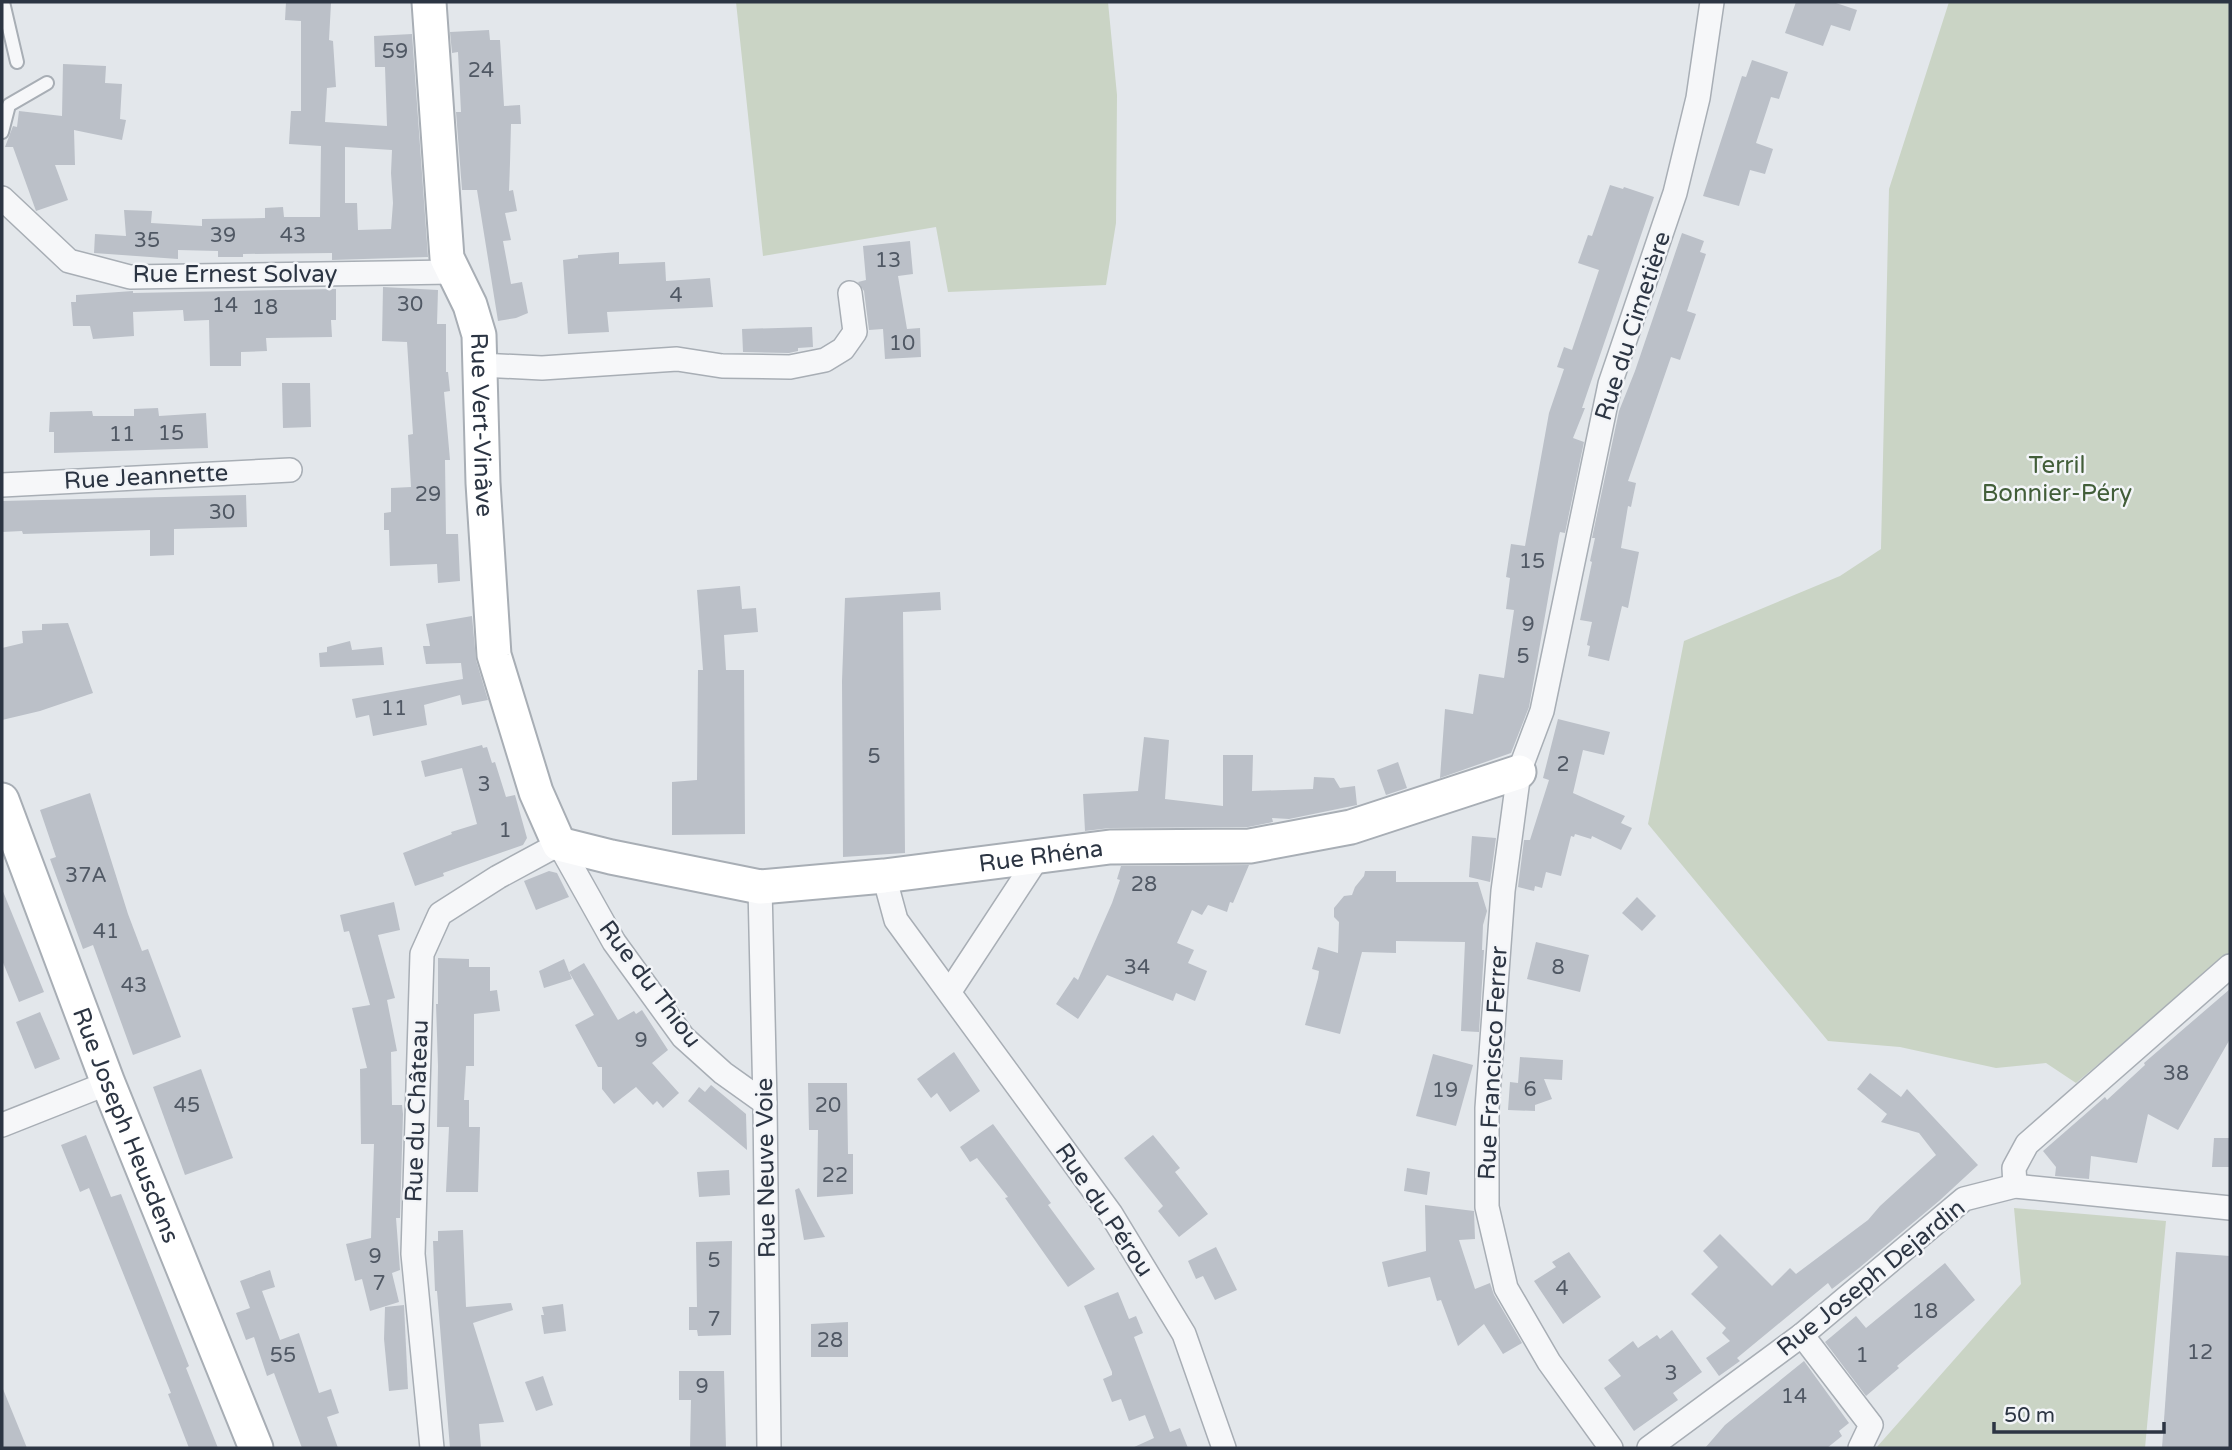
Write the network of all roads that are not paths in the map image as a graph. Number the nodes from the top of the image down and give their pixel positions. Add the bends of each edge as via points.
1 (3, 2) edge
2 (429, 2) edge
3 (1712, 2) edge
4 (17, 62) dead end
5 (47, 83) dead end
6 (2, 132) edge
7 (2, 198) edge
8 (453, 272) junction
9 (850, 293) dead end
10 (480, 365) junction
11 (290, 470) dead end
12 (2, 485) edge
13 (1520, 772) junction
14 (2, 800) edge
15 (559, 844) junction
16 (1038, 857) junction
17 (884, 877) junction
18 (760, 887) junction
19 (2230, 966) edge
20 (950, 991) junction
21 (108, 1083) junction
22 (765, 1103) junction
23 (2, 1125) edge
24 (2015, 1186) junction
25 (2230, 1208) edge
26 (1802, 1335) junction
27 (256, 1448) edge
28 (432, 1448) edge
29 (769, 1448) edge
30 (1224, 1448) edge
31 (1611, 1448) edge
32 (1649, 1448) edge
33 (1860, 1448) edge

1 - 4 lane
2 - 8 street, Rue Vert-Vinâve via 447,258
3 - 13 street, Rue du Cimetière via 1698,98 1675,193 1610,384 1542,711
5 - 6 lane via 9,106
7 - 8 street, Rue Ernest Solvay via 69,261 130,277
8 - 10 street, Rue Vert-Vinâve via 479,335
9 - 10 street via 855,332 843,349 825,360 790,367 722,366 677,359 541,368
10 - 15 street, Rue Vert-Vinâve via 494,654 536,792
11 - 12 street, Rue Jeannette
13 - 16 street, Rue Rhéna via 1351,827 1250,846 1110,847
13 - 31 street, Rue Francisco Ferrer via 1503,891 1489,1081 1487,1207 1506,1288 1549,1362
14 - 21 street, Rue Joseph Heusdens
15 - 18 street, Rue Rhéna
15 - 22 street, Rue du Thiou via 614,942 683,1037
15 - 28 street, Rue du Château via 440,914 422,954 414,1254
16 - 17 street, Rue Rhéna
16 - 20 street
17 - 18 street, Rue Rhéna
17 - 20 street, Rue du Pérou via 896,920
18 - 22 street, Rue Neuve Voie
19 - 24 street via 2026,1144 2014,1168
20 - 30 street, Rue du Pérou via 1111,1214 1184,1334
21 - 23 street
21 - 27 street, Rue Joseph Heusdens
22 - 29 street, Rue Neuve Voie
24 - 25 street
24 - 26 street, Rue Joseph Dejardin via 1964,1199
26 - 32 street, Rue Joseph Dejardin
26 - 33 street via 1871,1424

